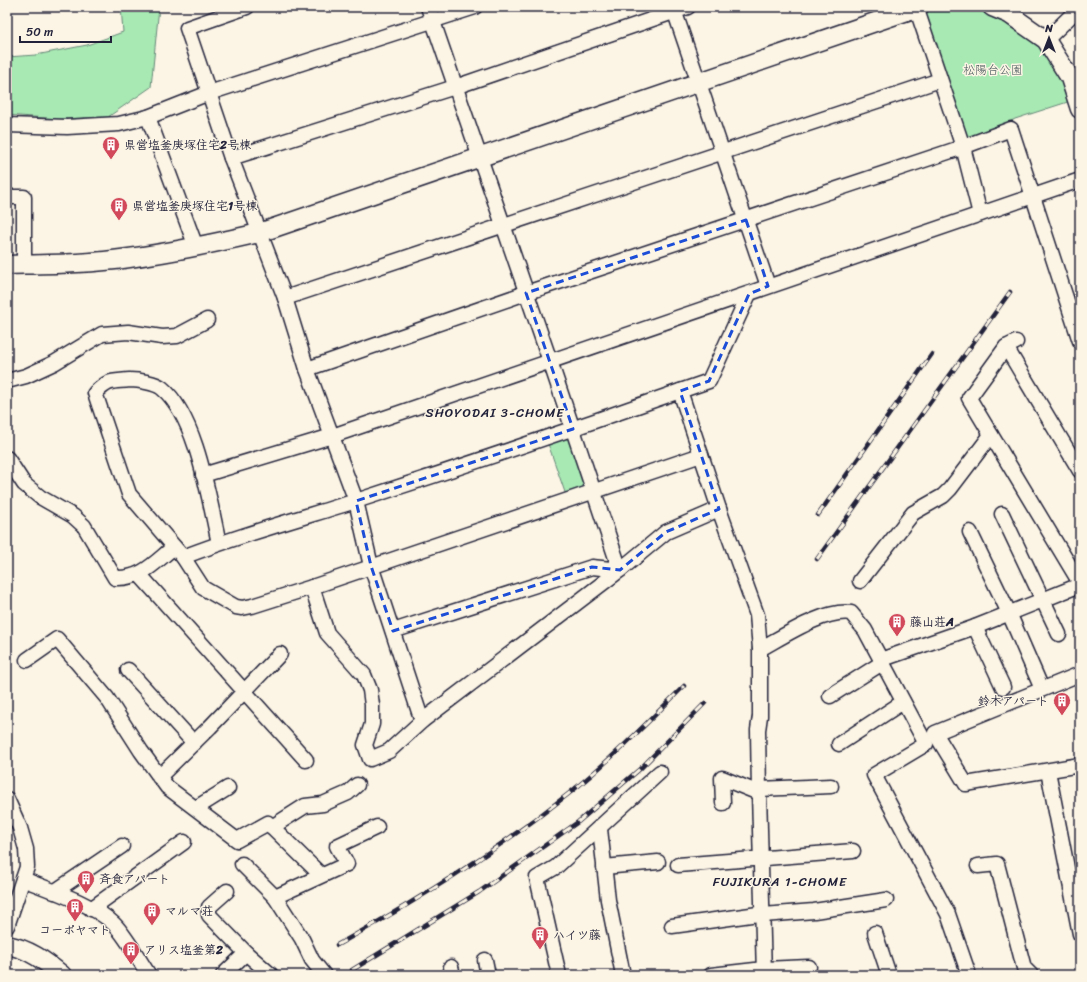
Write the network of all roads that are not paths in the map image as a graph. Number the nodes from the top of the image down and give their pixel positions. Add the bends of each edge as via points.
1 (247, 7) edge
2 (428, 7) edge
3 (475, 7) edge
4 (688, 7) edge
5 (917, 7) edge
6 (992, 7) edge
7 (1080, 7) edge
8 (674, 9) edge
9 (433, 22) junction
10 (1046, 40) junction
11 (940, 80) junction
12 (700, 83) junction
13 (455, 87) junction
14 (209, 93) junction
15 (1080, 110) edge
16 (148, 117) junction
17 (7, 125) edge
18 (963, 147) junction
19 (724, 153) junction
20 (231, 158) junction
21 (480, 158) junction
22 (1080, 180) edge
23 (1034, 196) junction
24 (7, 197) edge
25 (980, 214) junction
26 (746, 220) junction
27 (502, 224) junction
28 (259, 233) junction
29 (196, 247) junction
30 (16, 264) edge
31 (768, 286) junction
32 (526, 293) junction
33 (749, 294) junction
34 (285, 298) junction
35 (207, 320) dead end
36 (1080, 342) edge
37 (550, 361) junction
38 (307, 369) junction
39 (7, 381) edge
40 (680, 390) junction
41 (574, 429) junction
42 (991, 435) junction
43 (332, 436) junction
44 (701, 455) junction
45 (7, 458) edge
46 (1080, 471) edge
47 (203, 475) junction
48 (594, 492) junction
49 (356, 501) junction
50 (719, 509) junction
51 (1002, 514) dead end
52 (970, 532) dead end
53 (219, 543) junction
54 (178, 552) junction
55 (371, 566) junction
56 (620, 570) junction
57 (139, 574) junction
58 (860, 581) dead end
59 (1080, 584) edge
60 (312, 587) junction
61 (1043, 600) junction
62 (1009, 613) junction
63 (975, 627) junction
64 (393, 632) junction
65 (1059, 634) dead end
66 (760, 648) junction
67 (280, 654) dead end
68 (27, 660) dead end
69 (882, 663) junction
70 (128, 670) dead end
71 (1080, 674) edge
72 (1003, 688) dead end
73 (1042, 689) junction
74 (243, 692) junction
75 (830, 696) dead end
76 (903, 702) junction
77 (422, 721) junction
78 (194, 743) junction
79 (839, 744) dead end
80 (306, 760) dead end
81 (1080, 765) edge
82 (1048, 771) junction
83 (660, 772) dead end
84 (159, 777) junction
85 (358, 785) dead end
86 (831, 786) dead end
87 (228, 788) dead end
88 (759, 791) junction
89 (7, 799) edge
90 (724, 803) dead end
91 (196, 808) junction
92 (272, 827) junction
93 (377, 827) dead end
94 (600, 829) junction
95 (184, 842) dead end
96 (122, 846) dead end
97 (853, 851) dead end
98 (761, 859) junction
99 (658, 862) dead end
100 (242, 864) dead end
101 (678, 865) dead end
102 (978, 866) dead end
103 (604, 867) junction
104 (321, 876) junction
105 (23, 878) junction
106 (227, 891) dead end
107 (54, 892) junction
108 (275, 897) junction
109 (886, 900) dead end
110 (91, 909) junction
111 (763, 915) junction
112 (8, 924) edge
113 (672, 926) dead end
114 (875, 933) dead end
115 (1080, 934) edge
116 (7, 945) edge
117 (246, 953) junction
118 (485, 960) dead end
119 (809, 967) dead end
120 (764, 972) edge
121 (1028, 974) edge
122 (62, 975) edge
123 (149, 975) edge
124 (223, 975) edge
125 (271, 975) edge
126 (324, 975) edge
127 (488, 975) edge
128 (559, 975) edge
129 (623, 975) edge
130 (711, 975) edge
131 (889, 975) edge
132 (969, 975) edge

1 - 14 street via 187,28
2 - 9 street
3 - 9 street
4 - 8 street
5 - 11 street
5 - 12 street
6 - 10 street via 1009,14
7 - 10 street
8 - 12 street
8 - 13 street
9 - 13 street
9 - 14 street
10 - 15 street via 1070,78
11 - 18 street
11 - 19 street
12 - 19 street
12 - 21 street
13 - 20 street
13 - 21 street
14 - 16 street
14 - 20 street
16 - 17 street via 119,124 75,127
16 - 29 street
18 - 23 street via 1011,129
18 - 25 street
18 - 26 street
19 - 26 street
19 - 27 street
20 - 28 street
21 - 27 street
21 - 28 street
22 - 23 street
23 - 25 street
23 - 36 street
24 - 30 street via 24,197
25 - 31 street
26 - 31 street
26 - 32 street
27 - 32 street
27 - 34 street
28 - 29 street
28 - 34 street
29 - 30 street via 128,258
31 - 33 street
32 - 37 street
32 - 38 street
33 - 37 street
33 - 40 street via 709,381
34 - 38 street
35 - 39 street via 177,336 162,337 128,332 102,334 54,363 26,376
37 - 41 street
37 - 43 street
38 - 43 street
40 - 41 street
40 - 44 street
41 - 48 street
41 - 49 street
42 - 46 street via 969,398 1011,345
42 - 58 street via 950,489 943,496 913,513
42 - 59 street
43 - 47 street
43 - 49 street
44 - 48 street
44 - 50 street
45 - 57 street via 24,484 84,526 115,578 129,578
47 - 53 street
47 - 54 street via 186,421 161,387 135,380 106,382 95,393 129,494
48 - 55 street
48 - 56 street
49 - 53 street
49 - 55 street
50 - 56 street via 666,532
50 - 66 street via 757,616
51 - 61 street
52 - 62 street
53 - 54 street
54 - 57 street
54 - 60 street via 203,588 236,607 252,606
55 - 60 street
55 - 64 street
56 - 64 street via 592,567
56 - 77 street
57 - 74 street
59 - 61 street
60 - 77 street via 327,633 364,675 370,690 372,724 365,745 370,759 389,751
61 - 62 street
61 - 65 street
62 - 63 street
62 - 73 street
63 - 69 street via 886,658
63 - 72 street
64 - 77 street
66 - 69 street via 812,622 841,611 851,613 865,630
66 - 88 street
67 - 74 street
68 - 84 street via 57,639 107,698
69 - 75 street
69 - 76 street
70 - 78 street
71 - 73 street
73 - 82 street via 935,733 966,784
74 - 78 street
74 - 80 street
76 - 79 street
76 - 132 street via 926,744 874,775 948,914
78 - 84 street
81 - 82 street
82 - 115 street
83 - 94 street
84 - 91 street via 177,796
85 - 92 street via 323,804 305,806
86 - 88 street
87 - 91 street
88 - 90 street via 722,778
88 - 98 street
89 - 105 street via 26,848 27,867
91 - 92 street via 237,840 268,823
92 - 104 street
93 - 104 street via 337,846 347,864
94 - 103 street
94 - 128 street via 556,867 537,878
95 - 110 street
96 - 107 street
97 - 98 street
98 - 101 street
98 - 111 street
99 - 103 street
100 - 108 street
102 - 121 street via 997,864 1024,968
103 - 129 street
104 - 108 street
105 - 107 street
105 - 112 street
106 - 117 street via 209,906 209,915
107 - 110 street
108 - 126 street via 302,939 312,960
109 - 111 street via 814,911
110 - 123 street via 114,924
111 - 113 street
111 - 120 street
114 - 131 street
116 - 122 street via 28,951
117 - 124 street
117 - 125 street
118 - 127 street
119 - 120 street
120 - 130 street

